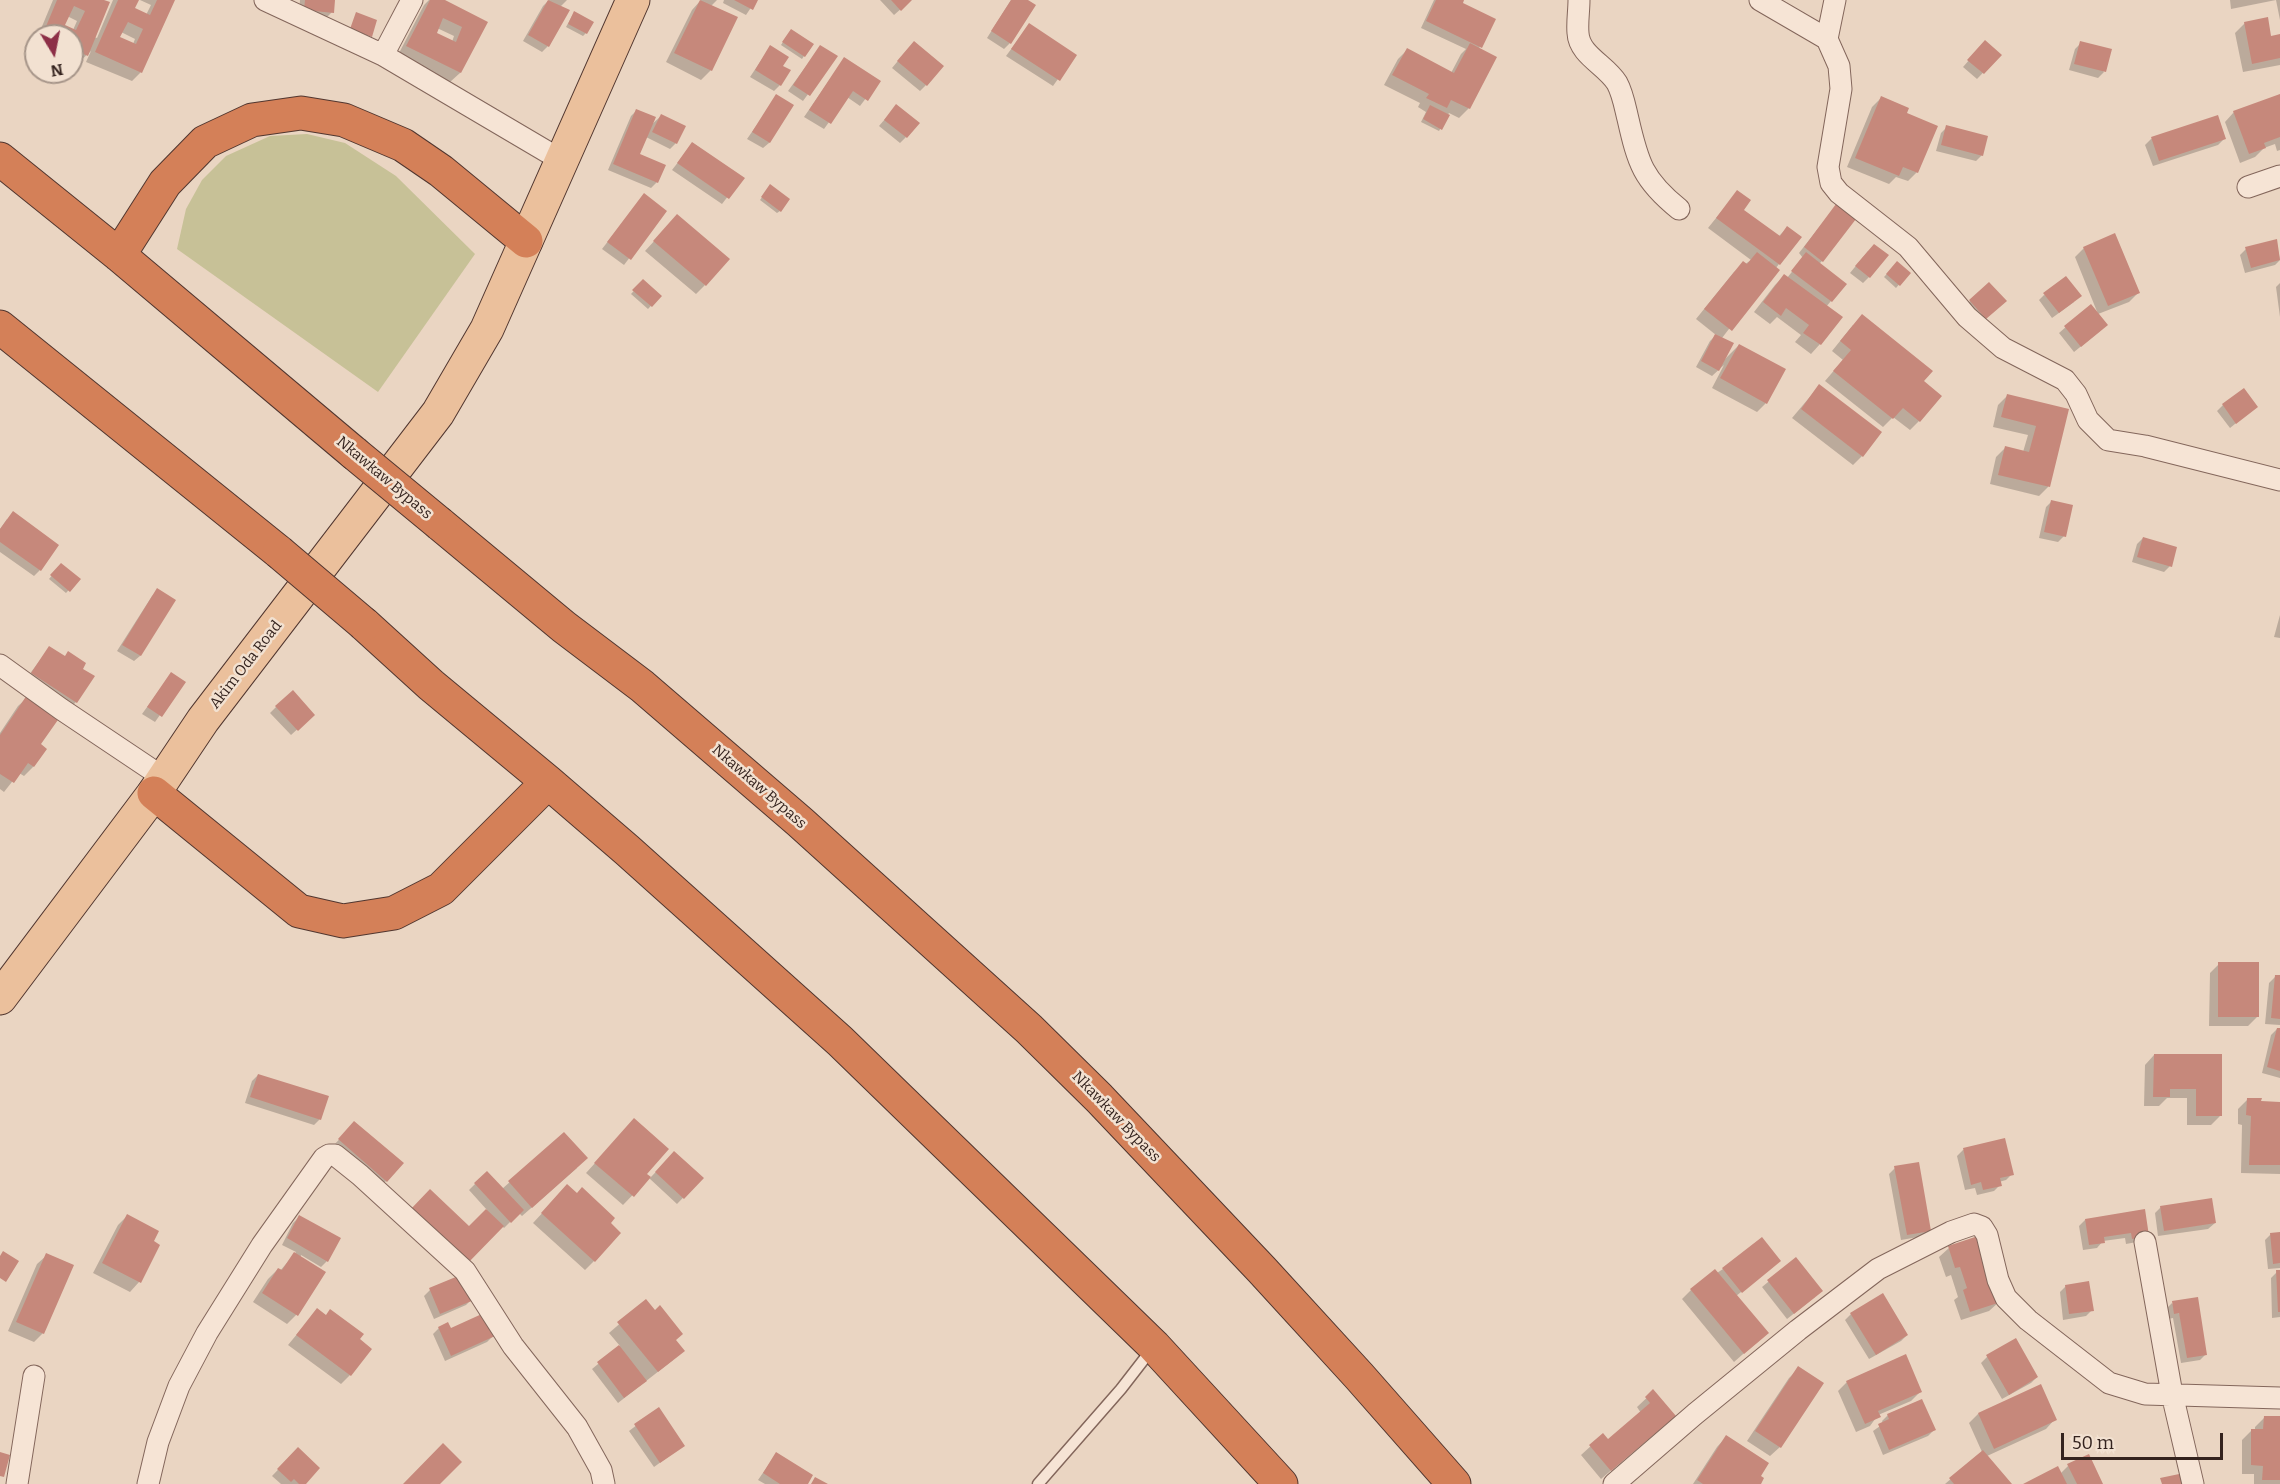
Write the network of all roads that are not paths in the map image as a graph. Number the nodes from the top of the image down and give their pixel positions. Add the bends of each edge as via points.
1 (265, 0) edge
2 (412, 0) edge
3 (633, 0) edge
4 (1580, 0) edge
5 (1760, 0) edge
6 (1835, 0) edge
7 (1827, 39) junction
8 (383, 55) junction
9 (0, 159) edge
10 (561, 160) junction
11 (2280, 176) edge
12 (2248, 187) dead end
13 (1679, 209) dead end
14 (526, 241) junction
15 (119, 255) junction
16 (0, 327) edge
17 (2280, 480) edge
18 (0, 665) edge
19 (548, 782) junction
20 (159, 785) junction
21 (0, 998) edge
22 (2145, 1242) dead end
23 (1154, 1346) junction
24 (34, 1376) dead end
25 (2172, 1394) junction
26 (2280, 1398) edge
27 (17, 1484) edge
28 (148, 1484) edge
29 (604, 1484) edge
30 (1038, 1484) edge
31 (1281, 1484) edge
32 (1454, 1484) edge
33 (1614, 1484) edge
34 (2193, 1484) edge

1 - 8 street
2 - 8 street
3 - 10 main road, Akim Oda Road
4 - 13 street via 1577,34 1583,48 1617,84 1646,177
5 - 7 street
6 - 7 street
7 - 17 street via 1839,66 1841,89 1828,167 1831,183 1839,194 1908,247 1967,317 2003,348 2065,380 2088,420 2108,440
8 - 10 street
9 - 15 highway, Nkawkaw Bypass
10 - 14 main road, Akim Oda Road
11 - 12 street
14 - 15 highway via 403,145 344,120 301,113 252,120 206,142 165,183
14 - 20 main road, Akim Oda Road via 488,329 438,412 203,720
15 - 32 highway, Nkawkaw Bypass, bridge via 564,627 642,686 800,822 1029,1029 1262,1270
16 - 19 highway, bridge via 279,552
18 - 20 street
19 - 20 highway via 441,889 394,913 344,921 299,911
19 - 23 highway via 840,1041
20 - 21 main road, Akim Oda Road
22 - 25 street
23 - 30 lane
23 - 31 highway
24 - 27 street
25 - 26 street
25 - 33 street via 2145,1394 2109,1383 2028,1320 2006,1298 1987,1235 1974,1224 1878,1269 1789,1337
25 - 34 street
28 - 29 street via 158,1442 179,1386 207,1333 262,1245 329,1155 335,1155 360,1175 465,1271 513,1346 577,1427 601,1470

